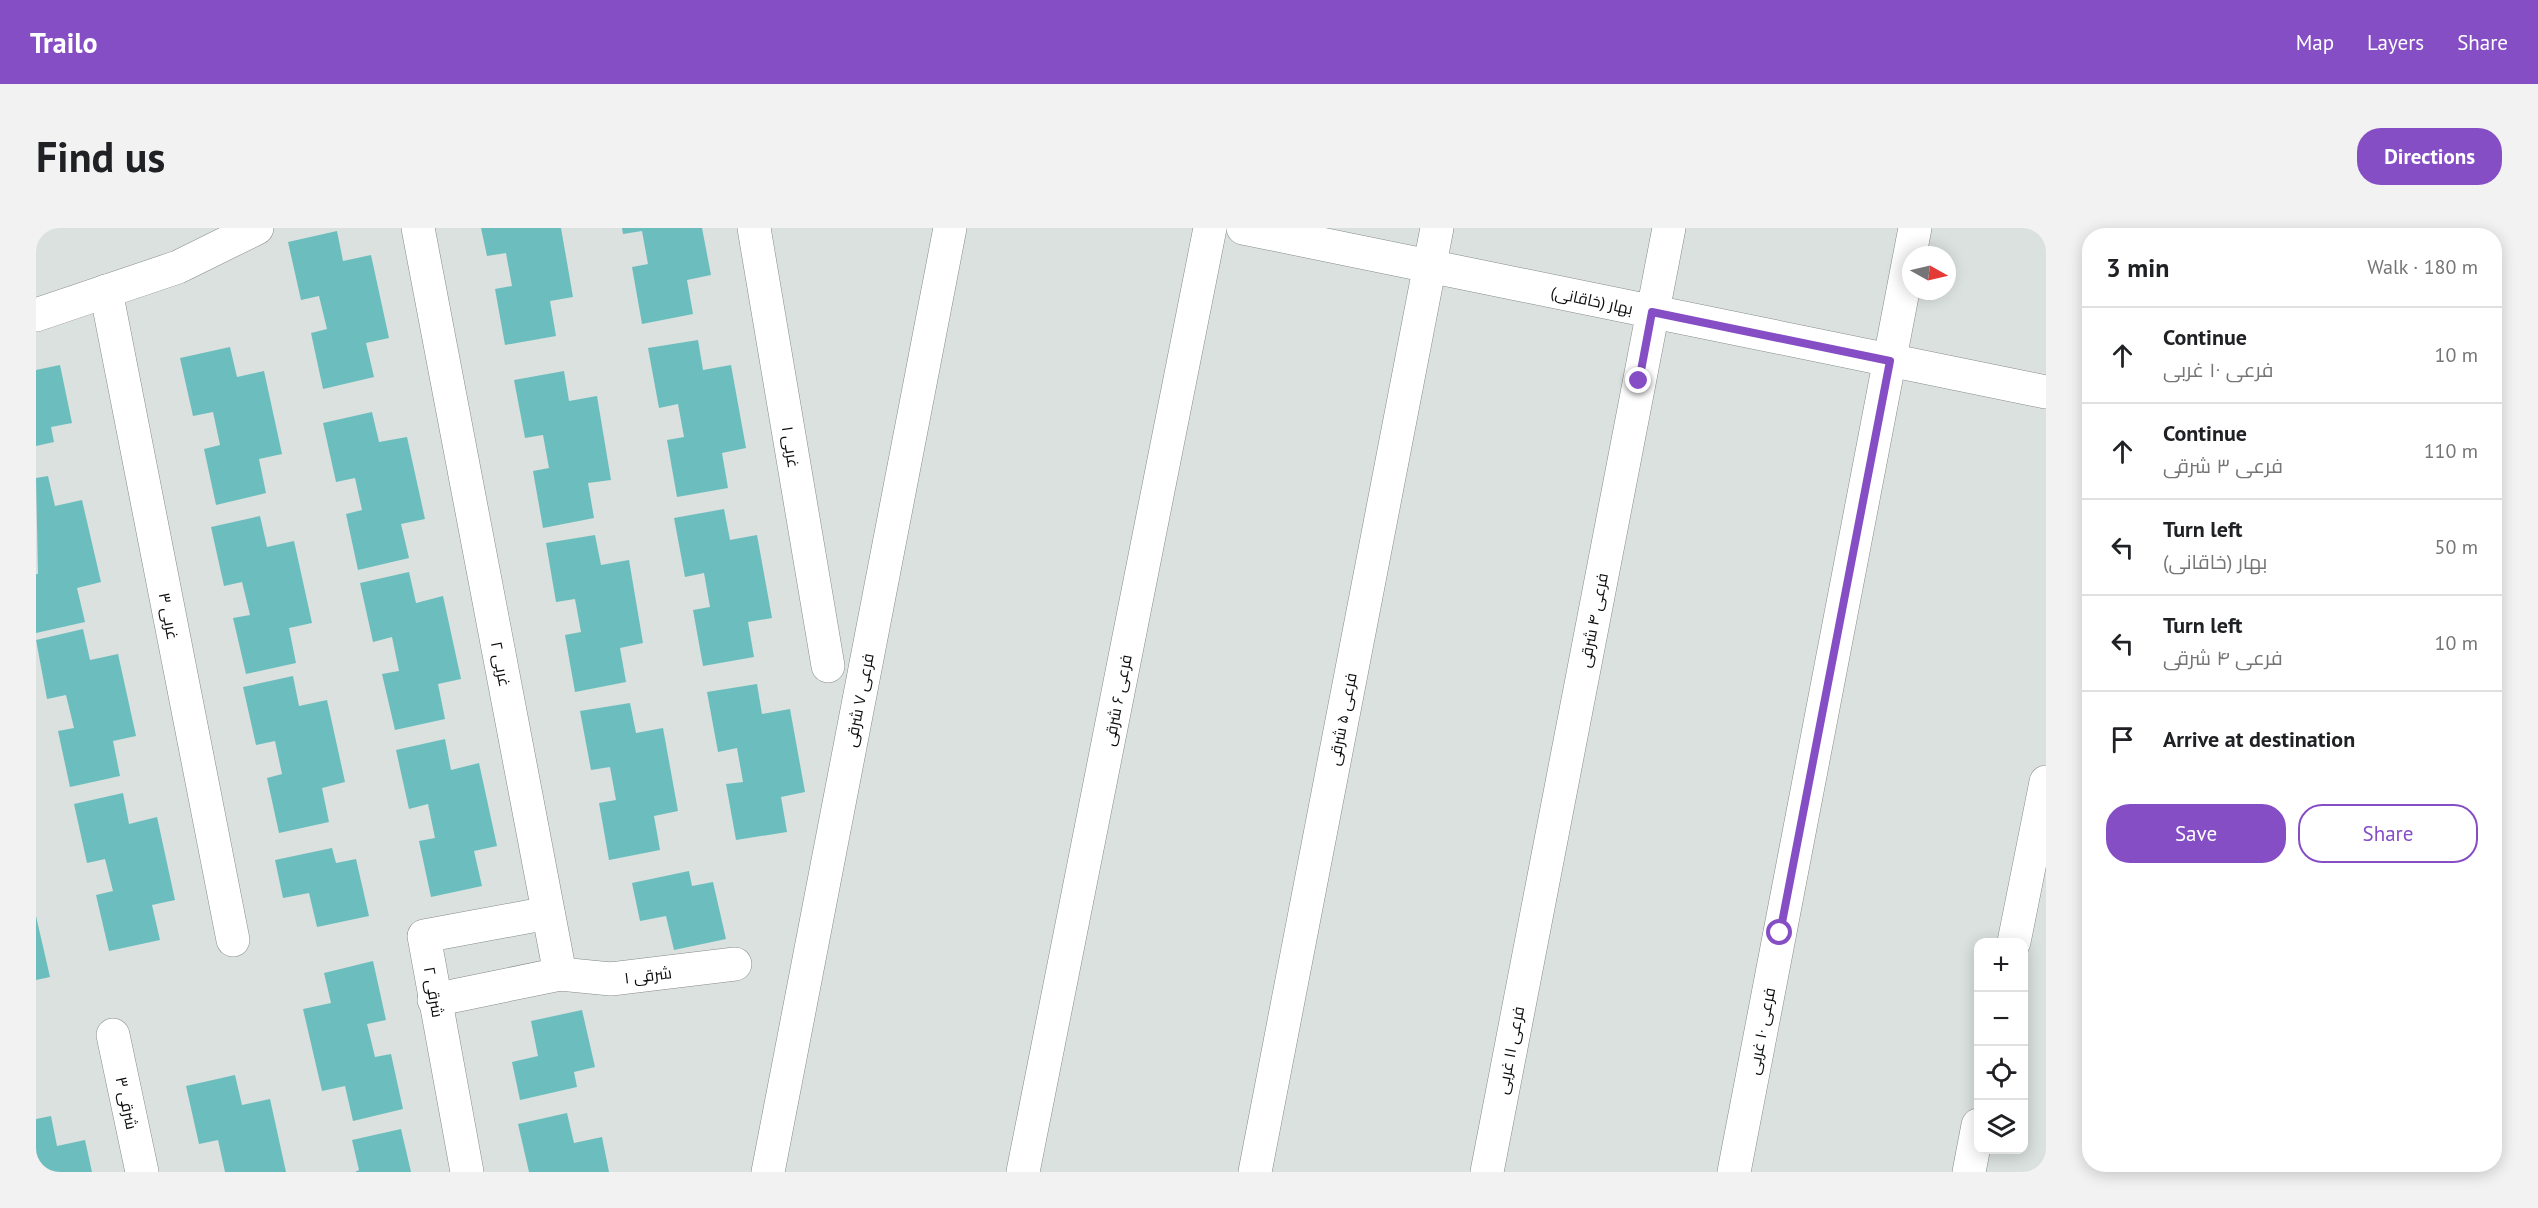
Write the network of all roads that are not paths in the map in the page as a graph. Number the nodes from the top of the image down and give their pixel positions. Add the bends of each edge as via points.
1 (256, 228) edge
2 (418, 228) edge
3 (754, 228) edge
4 (950, 228) edge
5 (1210, 228) edge
6 (1243, 228) edge
7 (1437, 228) edge
8 (1670, 228) edge
9 (1915, 228) edge
10 (1430, 266) junction
11 (106, 291) junction
12 (1652, 312) junction
13 (36, 315) edge
14 (1890, 361) junction
15 (2046, 392) edge
16 (828, 666) dead end
17 (2046, 782) edge
18 (548, 913) junction
19 (1534, 928) joint
20 (2015, 938) edge
21 (233, 940) dead end
22 (735, 964) dead end
23 (560, 974) junction
24 (435, 1000) junction
25 (113, 1035) dead end
26 (1974, 1146) edge
27 (142, 1172) edge
28 (467, 1172) edge
29 (768, 1172) edge
30 (1023, 1172) edge
31 (1255, 1172) edge
32 (1487, 1172) edge
33 (1734, 1172) edge
34 (1969, 1172) edge

1 - 11 street via 178,267
2 - 18 street, ۲ غربی
3 - 16 street, ۱ غربی
4 - 29 street, فرعی ۷ شرقی
5 - 30 street, فرعی ۶ شرقی
6 - 10 street, بهار (خاقانی)
7 - 10 street, فرعی ۵ شرقی
8 - 12 street, فرعی ۴ شرقی
9 - 14 street, فرعی ۱۰ غربی
10 - 12 street, بهار (خاقانی)
10 - 31 street, فرعی ۵ شرقی
11 - 13 street
11 - 21 street, ۳ غربی
12 - 14 street, بهار (خاقانی)
12 - 19 street, فرعی ۴ شرقی
14 - 15 street, بهار (خاقانی)
14 - 33 street, فرعی ۱۰ غربی
17 - 20 street
18 - 23 street, ۲ غربی
18 - 24 street, ۲ شرقی via 424,936
19 - 32 street, فرعی ۱۱ غربی
22 - 23 street, ۱ شرقی via 611,979
23 - 24 street
24 - 28 street, ۲ شرقی
25 - 27 street, ۳ شرقی
26 - 34 street

